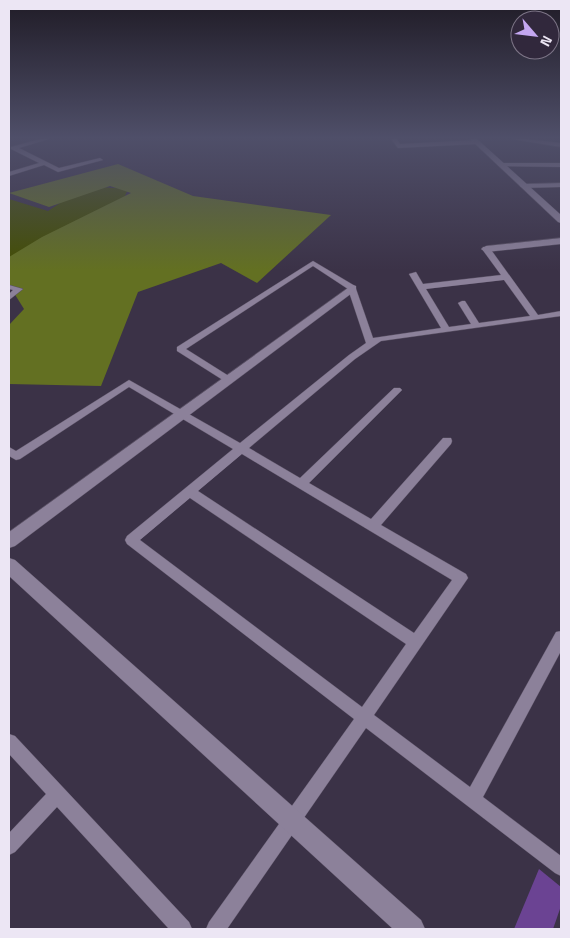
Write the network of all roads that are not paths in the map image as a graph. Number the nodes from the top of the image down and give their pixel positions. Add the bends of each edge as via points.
1 (520, 183) edge
2 (561, 185) edge
3 (523, 186) junction
4 (561, 220) edge
5 (561, 241) edge
6 (486, 249) joint
7 (413, 274) dead end
8 (506, 277) junction
9 (9, 287) edge
10 (421, 287) junction
11 (352, 288) junction
12 (9, 298) edge
13 (462, 303) dead end
14 (561, 314) edge
15 (536, 318) junction
16 (477, 326) junction
17 (447, 330) junction
18 (370, 344) junction
19 (229, 380) junction
20 (397, 390) dead end
21 (183, 413) junction
22 (447, 441) dead end
23 (240, 449) junction
24 (9, 451) edge
25 (301, 484) junction
26 (190, 492) junction
27 (372, 526) junction
28 (9, 541) edge
29 (9, 565) edge
30 (561, 637) edge
31 (415, 642) junction
32 (363, 719) junction
33 (9, 742) edge
34 (57, 795) junction
35 (472, 800) junction
36 (291, 820) junction
37 (9, 846) edge
38 (561, 868) edge
39 (182, 929) edge
40 (216, 929) edge
41 (412, 929) edge

1 - 3 street
2 - 3 street
3 - 4 street
5 - 6 street
6 - 8 street
7 - 10 street
8 - 10 street
8 - 15 street
9 - 12 street via 19,289
10 - 17 street
11 - 18 street
11 - 19 street
11 - 19 street via 313,263 180,348
13 - 16 street
14 - 15 street
15 - 16 street
16 - 17 street
17 - 18 street via 378,340
18 - 23 street
19 - 21 street
20 - 25 street
21 - 23 street
21 - 24 street via 130,383 16,456
21 - 28 street
22 - 27 street
23 - 25 street
23 - 26 street
25 - 27 street
26 - 31 street
26 - 32 street via 131,540
27 - 31 street via 461,578
29 - 36 street
30 - 35 street
31 - 32 street
32 - 35 street
32 - 36 street
33 - 34 street
34 - 37 street
34 - 39 street
35 - 38 street
36 - 40 street
36 - 41 street

